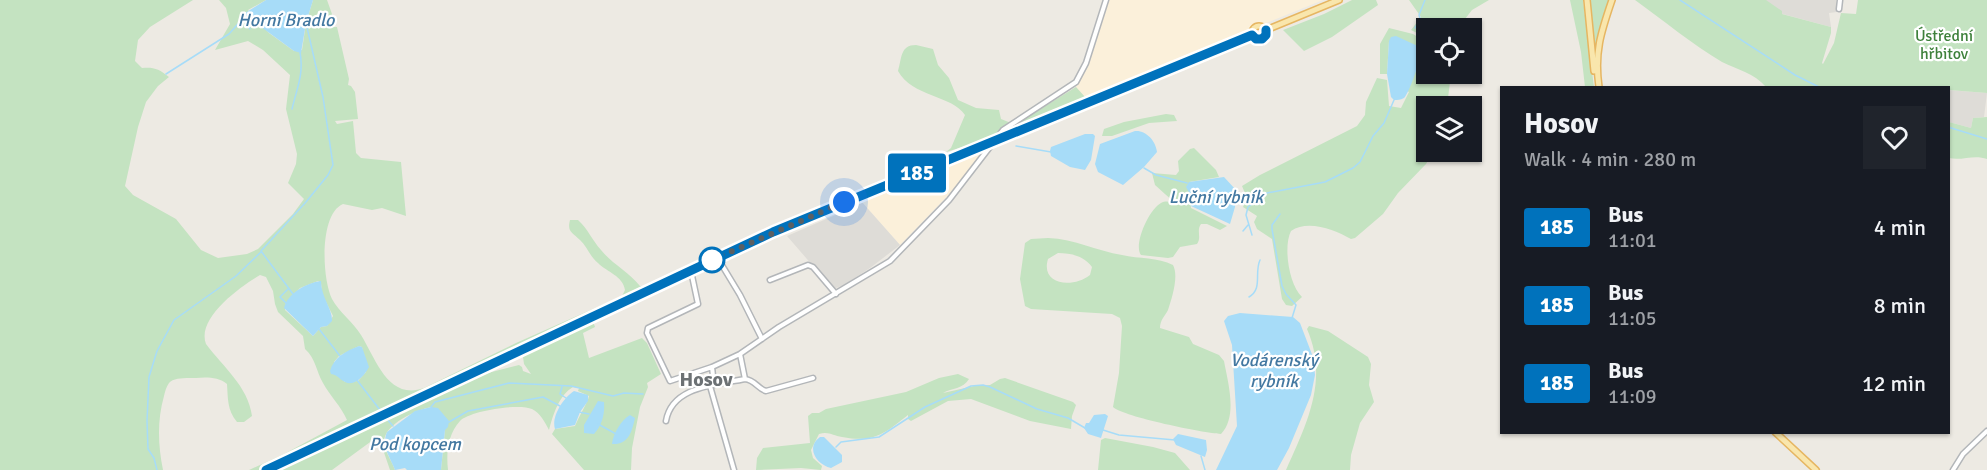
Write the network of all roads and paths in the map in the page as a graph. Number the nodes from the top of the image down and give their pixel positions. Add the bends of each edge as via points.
1 (1106, 0) edge
2 (1338, 0) edge
3 (1587, 0) edge
4 (1612, 0) edge
5 (1840, 0) edge
6 (1839, 9) dead end
7 (1266, 30) junction
8 (1252, 35) junction
9 (1598, 86) edge
10 (1598, 86) edge
11 (993, 141) junction
12 (717, 257) junction
13 (690, 271) junction
14 (770, 280) dead end
15 (836, 294) junction
16 (762, 339) junction
17 (740, 354) junction
18 (712, 367) junction
19 (813, 378) dead end
20 (745, 380) junction
21 (712, 386) junction
22 (666, 421) dead end
23 (1987, 431) edge
24 (1777, 434) edge
25 (266, 470) edge
26 (734, 470) edge
27 (1816, 470) edge
28 (1953, 470) edge

1 - 11 street via 1076,82 1003,130
2 - 7 main road
3 - 9 main road
4 - 10 main road via 1597,46
5 - 6 street
7 - 8 main road via 1256,26
7 - 8 main road via 1262,41
8 - 11 main road
11 - 12 main road
11 - 15 street via 949,200 890,261
12 - 13 main road
12 - 16 street
13 - 18 street via 698,304 648,328 646,333 670,381
13 - 25 main road
14 - 15 street via 810,266
15 - 16 street
16 - 17 street
17 - 18 street
17 - 20 street
18 - 21 street
19 - 20 street via 766,391
20 - 21 street
21 - 22 street via 679,398 668,411
21 - 26 street
23 - 28 street
24 - 27 main road

